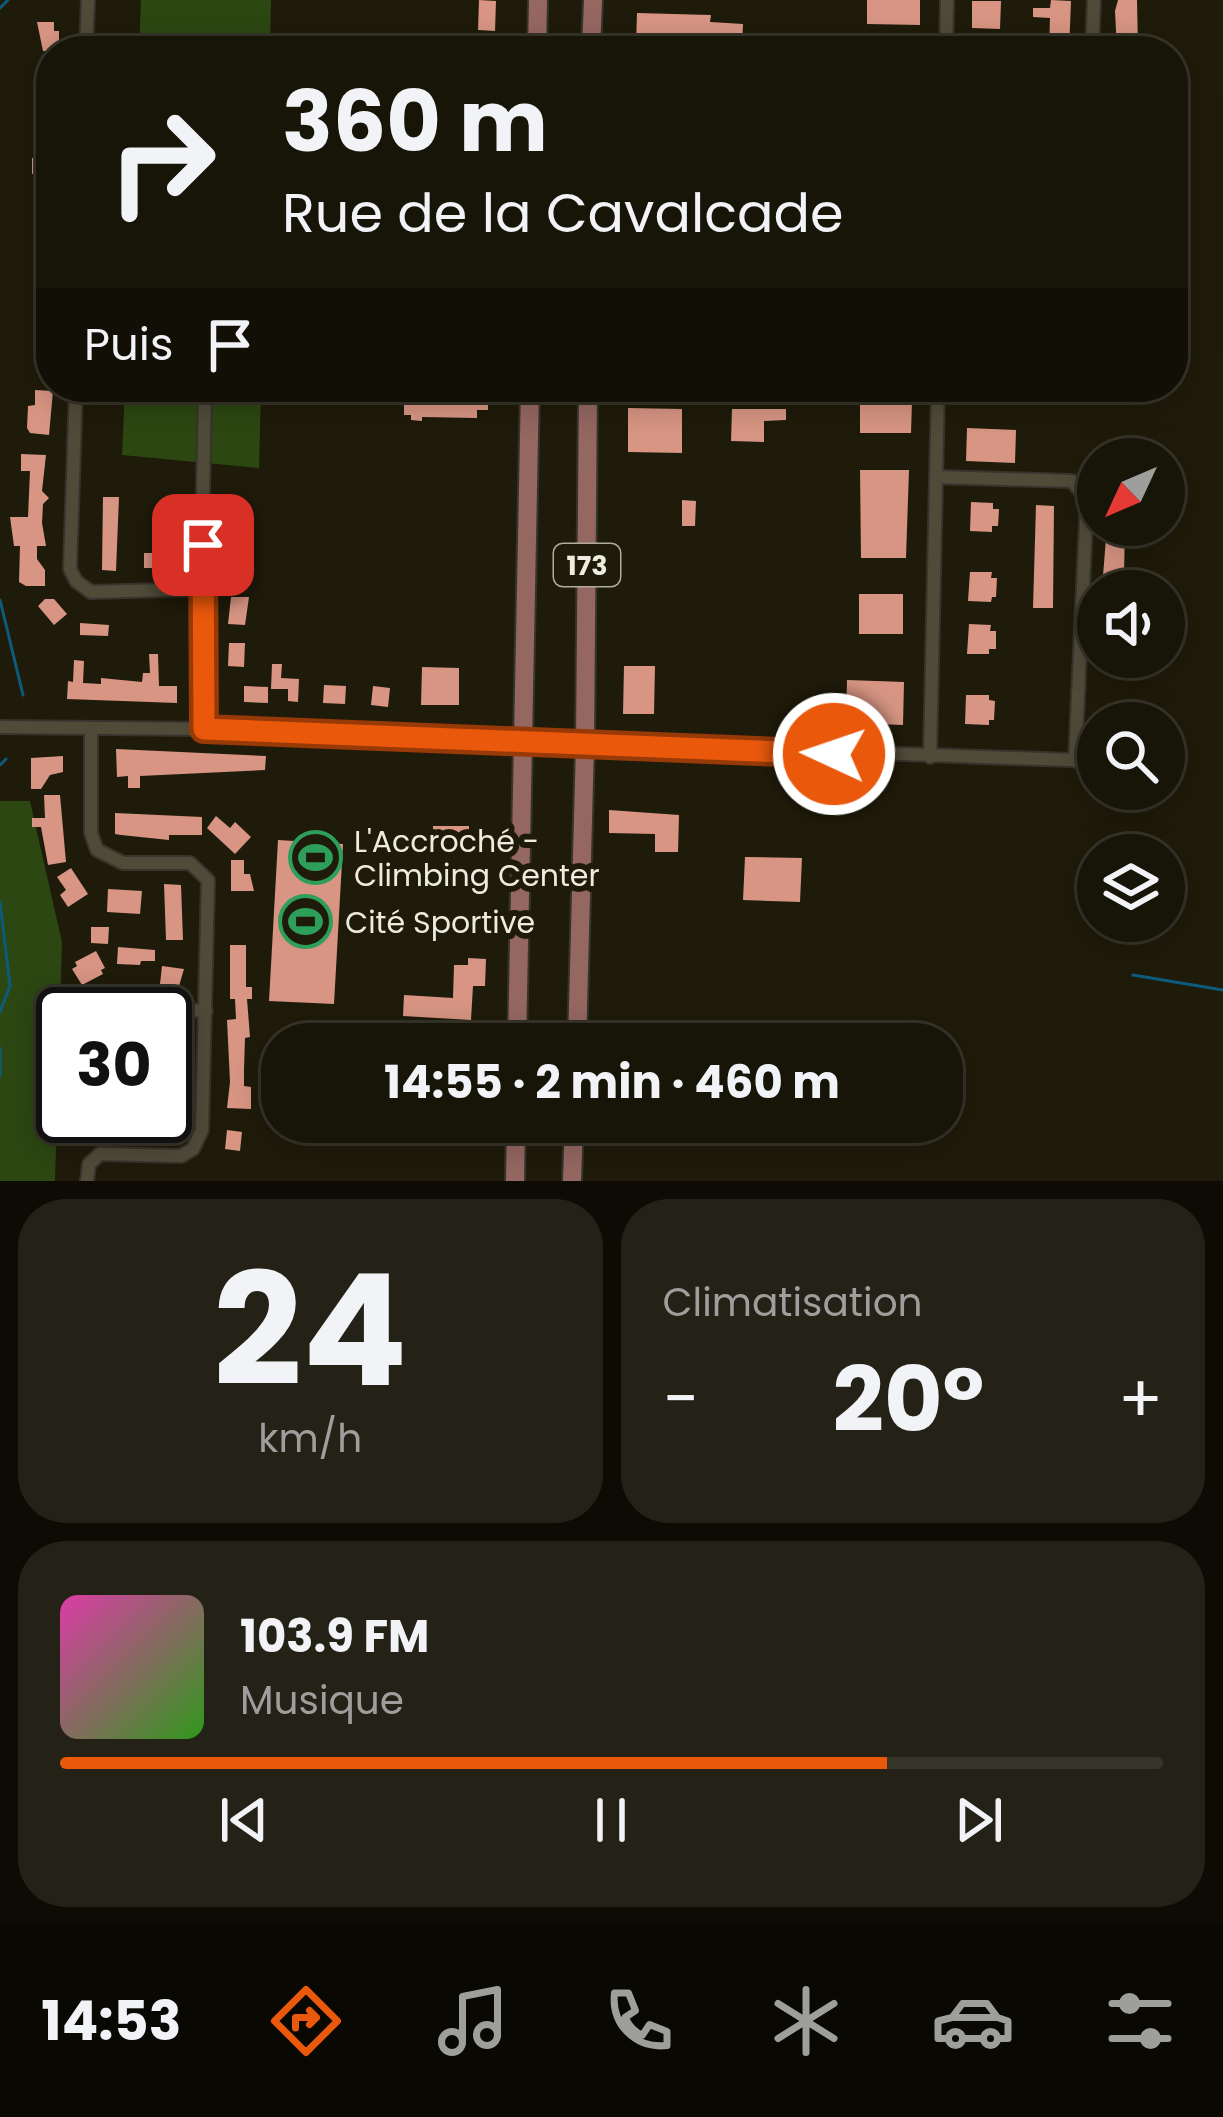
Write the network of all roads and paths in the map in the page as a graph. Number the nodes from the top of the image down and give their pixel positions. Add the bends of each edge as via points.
1 (88, 0) edge
2 (538, 0) edge
3 (592, 0) edge
4 (947, 0) edge
5 (1094, 0) edge
6 (87, 36) edge
7 (537, 36) edge
8 (591, 36) edge
9 (946, 36) edge
10 (1093, 36) edge
11 (76, 402) edge
12 (206, 402) edge
13 (530, 402) edge
14 (588, 402) edge
15 (938, 402) edge
16 (936, 477) junction
17 (201, 589) junction
18 (0, 727) edge
19 (91, 729) junction
20 (204, 729) junction
21 (522, 740) junction
22 (585, 744) junction
23 (930, 757) junction
24 (1075, 761) joint
25 (192, 1010) edge
26 (206, 1011) junction
27 (517, 1023) edge
28 (578, 1023) edge
29 (516, 1143) edge
30 (573, 1143) edge
31 (87, 1181) edge
32 (515, 1181) edge
33 (572, 1181) edge

1 - 6 street
2 - 7 main road
3 - 8 main road
4 - 9 street
5 - 10 street
11 - 17 street via 76,581 91,592
12 - 17 street
13 - 21 main road, 173
14 - 22 main road, 173
15 - 16 street
16 - 23 street
16 - 24 street via 1072,481 1087,500
17 - 20 street
18 - 19 street
19 - 20 street
19 - 26 street via 97,850 123,863 190,862 208,880
20 - 21 street
21 - 22 street
21 - 27 main road, 173
22 - 23 street
22 - 28 main road, 173
23 - 24 street
25 - 26 street
26 - 31 street via 202,1130 193,1149 181,1156 100,1154
29 - 32 main road
30 - 33 main road

